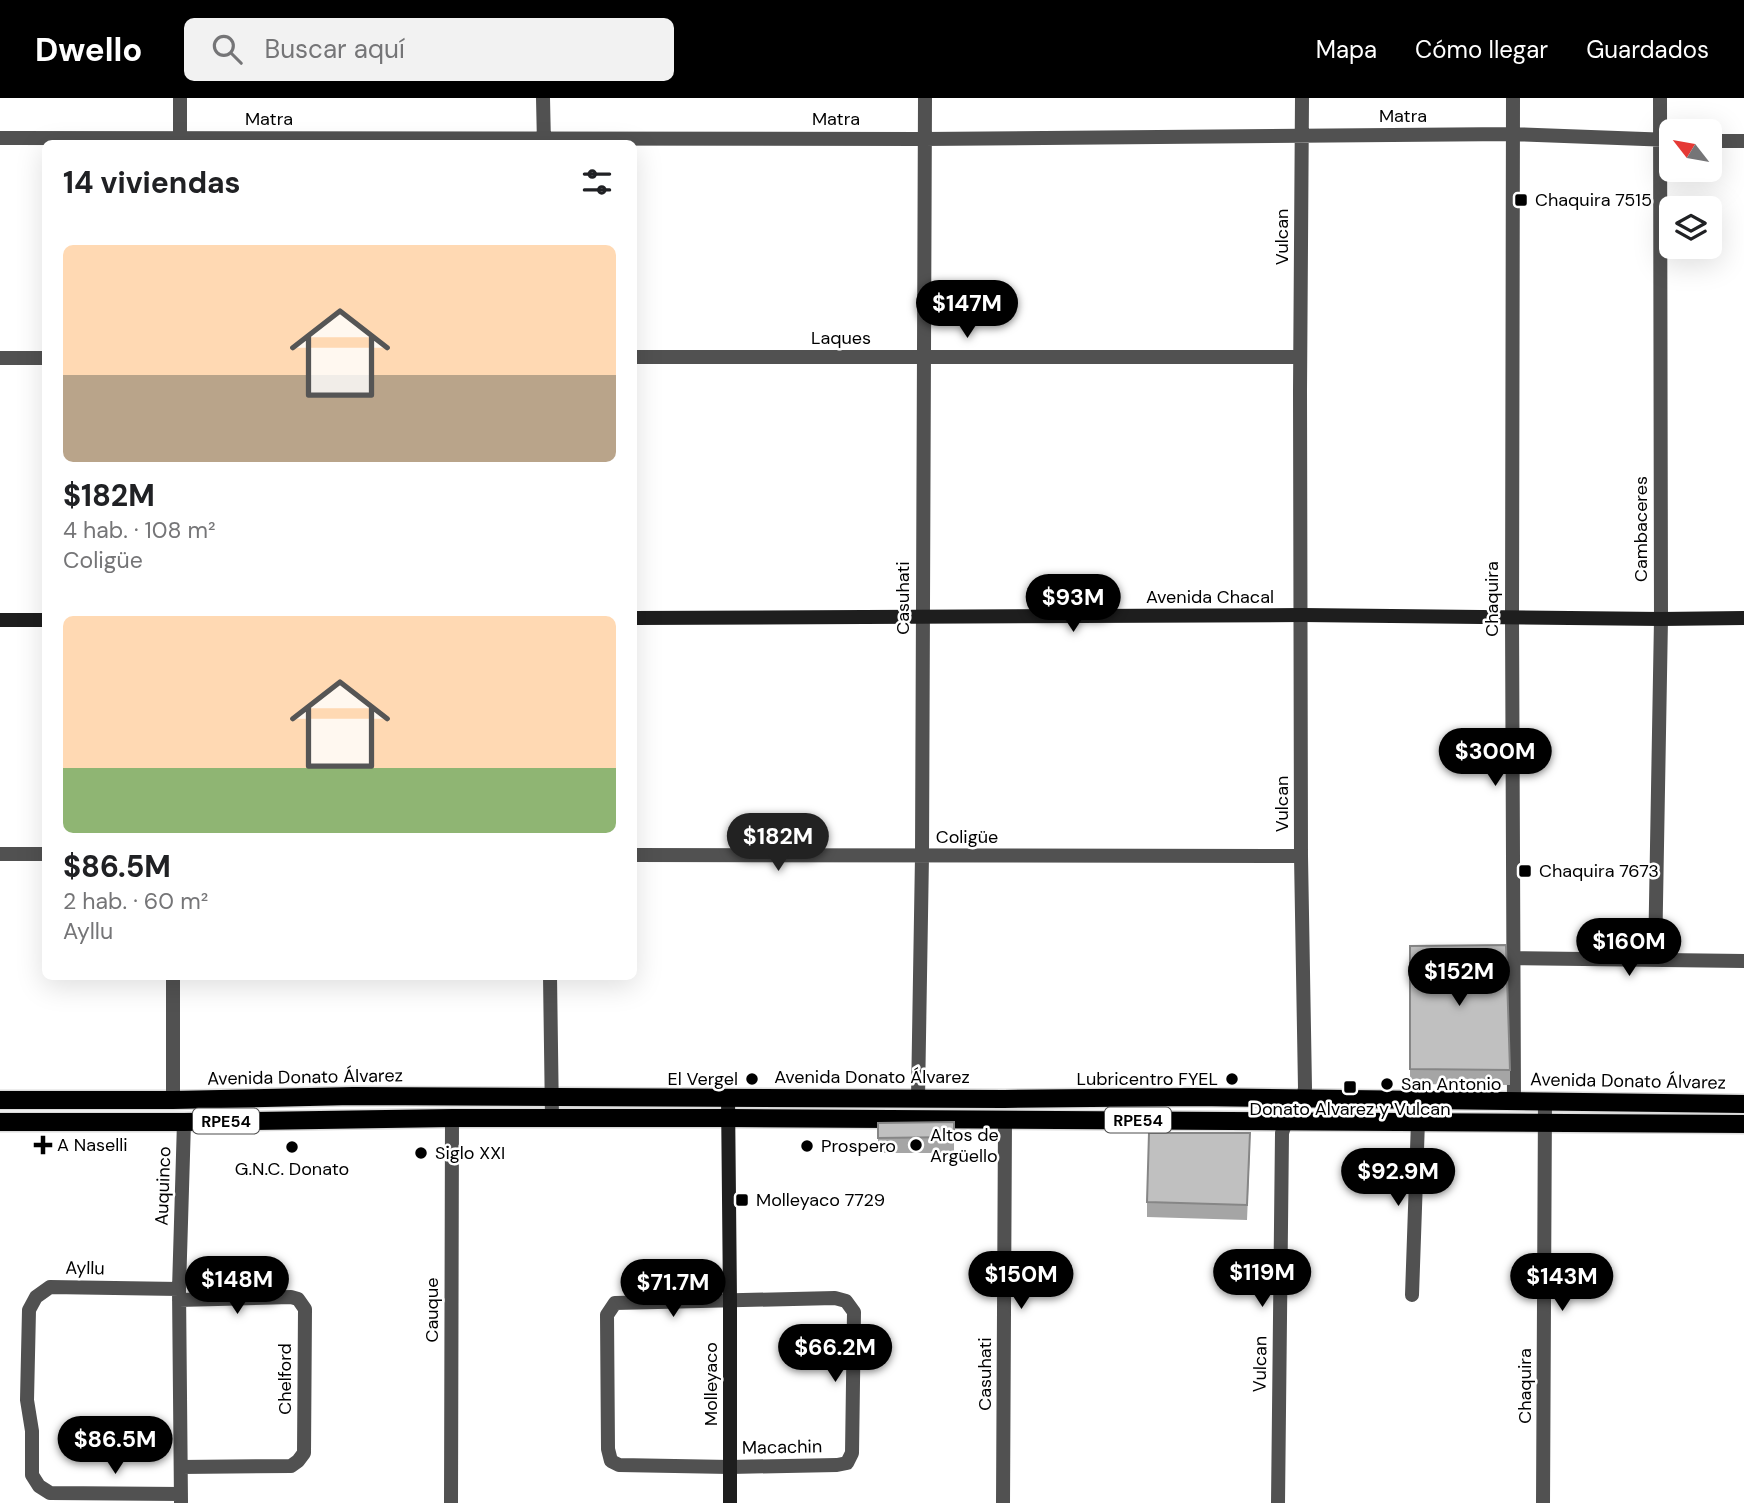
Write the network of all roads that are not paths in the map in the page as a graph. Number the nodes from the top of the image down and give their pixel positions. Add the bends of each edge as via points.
1 (180, 98) edge
2 (543, 98) edge
3 (925, 98) edge
4 (1302, 98) edge
5 (1513, 98) edge
6 (1660, 98) edge
7 (1663, 119) edge
8 (1513, 134) junction
9 (1301, 136) junction
10 (0, 138) edge
11 (924, 139) junction
12 (120, 140) edge
13 (180, 140) edge
14 (544, 140) edge
15 (1659, 140) edge
16 (637, 141) edge
17 (1722, 141) edge
18 (1744, 141) edge
19 (1666, 182) edge
20 (637, 357) edge
21 (923, 357) junction
22 (1300, 357) junction
23 (0, 358) edge
24 (42, 358) edge
25 (1302, 615) junction
26 (637, 618) edge
27 (923, 618) junction
28 (1511, 618) junction
29 (1744, 618) edge
30 (1661, 619) junction
31 (0, 620) edge
32 (42, 620) edge
33 (0, 854) edge
34 (42, 854) edge
35 (637, 855) edge
36 (922, 856) junction
37 (1301, 856) junction
38 (1514, 958) junction
39 (1655, 960) junction
40 (1744, 961) edge
41 (173, 980) edge
42 (550, 980) edge
43 (551, 1097) junction
44 (728, 1097) junction
45 (918, 1098) junction
46 (1303, 1098) junction
47 (0, 1100) edge
48 (173, 1100) junction
49 (1514, 1100) junction
50 (1545, 1101) junction
51 (1744, 1104) edge
52 (452, 1118) junction
53 (552, 1118) junction
54 (730, 1118) junction
55 (1004, 1120) junction
56 (1286, 1121) junction
57 (1418, 1121) junction
58 (0, 1122) edge
59 (184, 1122) junction
60 (1546, 1123) junction
61 (1744, 1124) edge
62 (179, 1294) junction
63 (1412, 1295) dead end
64 (730, 1300) junction
65 (181, 1467) junction
66 (730, 1467) junction
67 (181, 1499) edge
68 (451, 1503) edge
69 (730, 1503) edge
70 (1003, 1503) edge
71 (1278, 1503) edge
72 (1543, 1503) edge

1 - 13 street
2 - 14 street
3 - 11 street, Casuhati
4 - 9 street, Vulcan
5 - 8 street, Chaquira
6 - 7 street, Cambaceres
8 - 9 street, Matra
8 - 15 street, Matra
8 - 28 street, Chaquira
9 - 11 street, Matra
9 - 22 street, Vulcan
10 - 12 street, Matra
11 - 16 street, Matra
11 - 21 street, Casuhati
17 - 18 street
19 - 30 street, Cambaceres
20 - 21 street, Laques
21 - 22 street, Laques
21 - 27 street, Casuhati
22 - 25 street, Vulcan
23 - 24 street
25 - 27 main road, Avenida Chacal
25 - 28 main road, Avenida Chacal
25 - 37 street, Vulcan
26 - 27 main road, Avenida Chacal
27 - 36 street, Casuhati
28 - 30 main road, Avenida Chacal
28 - 38 street, Chaquira
29 - 30 main road, Avenida Chacal
30 - 39 street, Cambaceres
31 - 32 main road
33 - 34 street
35 - 36 street, Coligüe
36 - 37 street, Coligüe
36 - 45 street, Casuhati
37 - 46 street, Vulcan
38 - 39 street
38 - 49 street, Chaquira
39 - 40 street
41 - 48 street
42 - 43 street
43 - 44 main road, Avenida Donato Álvarez / RPE54
43 - 48 main road, Avenida Donato Álvarez / RPE54
43 - 53 street
44 - 45 main road, Avenida Donato Álvarez / RPE54
44 - 54 main road, Molleyaco
45 - 46 main road, Avenida Donato Álvarez / RPE54
46 - 49 main road, Avenida Donato Álvarez / RPE54
46 - 56 street, Vulcan
47 - 48 main road, Avenida Donato Álvarez / RPE54
49 - 50 main road, Avenida Donato Álvarez / RPE54
50 - 51 main road, Avenida Donato Álvarez / RPE54
50 - 60 street, Chaquira
52 - 53 main road, RPE54
52 - 59 main road, RPE54
52 - 68 street, Cauque
53 - 54 main road, RPE54
54 - 55 main road, RPE54
54 - 64 main road, Molleyaco
55 - 56 main road, RPE54
55 - 70 street, Casuhati
56 - 57 main road, RPE54
56 - 71 street, Vulcan via 1282,1133
57 - 60 main road, RPE54
57 - 63 street
58 - 59 main road, RPE54
59 - 62 street, Auquinco
60 - 61 main road, RPE54
60 - 72 street, Chaquira
62 - 65 street, Auquinco
62 - 65 street, Chelford via 291,1297 305,1308 304,1453 298,1461 291,1466
62 - 67 street, Ayllu via 50,1287 36,1297 29,1310 27,1400 32,1475 39,1486 50,1493
64 - 66 main road, Molleyaco
64 - 66 street via 615,1303 607,1315 611,1461 619,1465
64 - 66 street, Macachin via 835,1298 846,1301 854,1312 852,1453 847,1463
65 - 67 street, Auquinco
66 - 69 main road, Molleyaco

